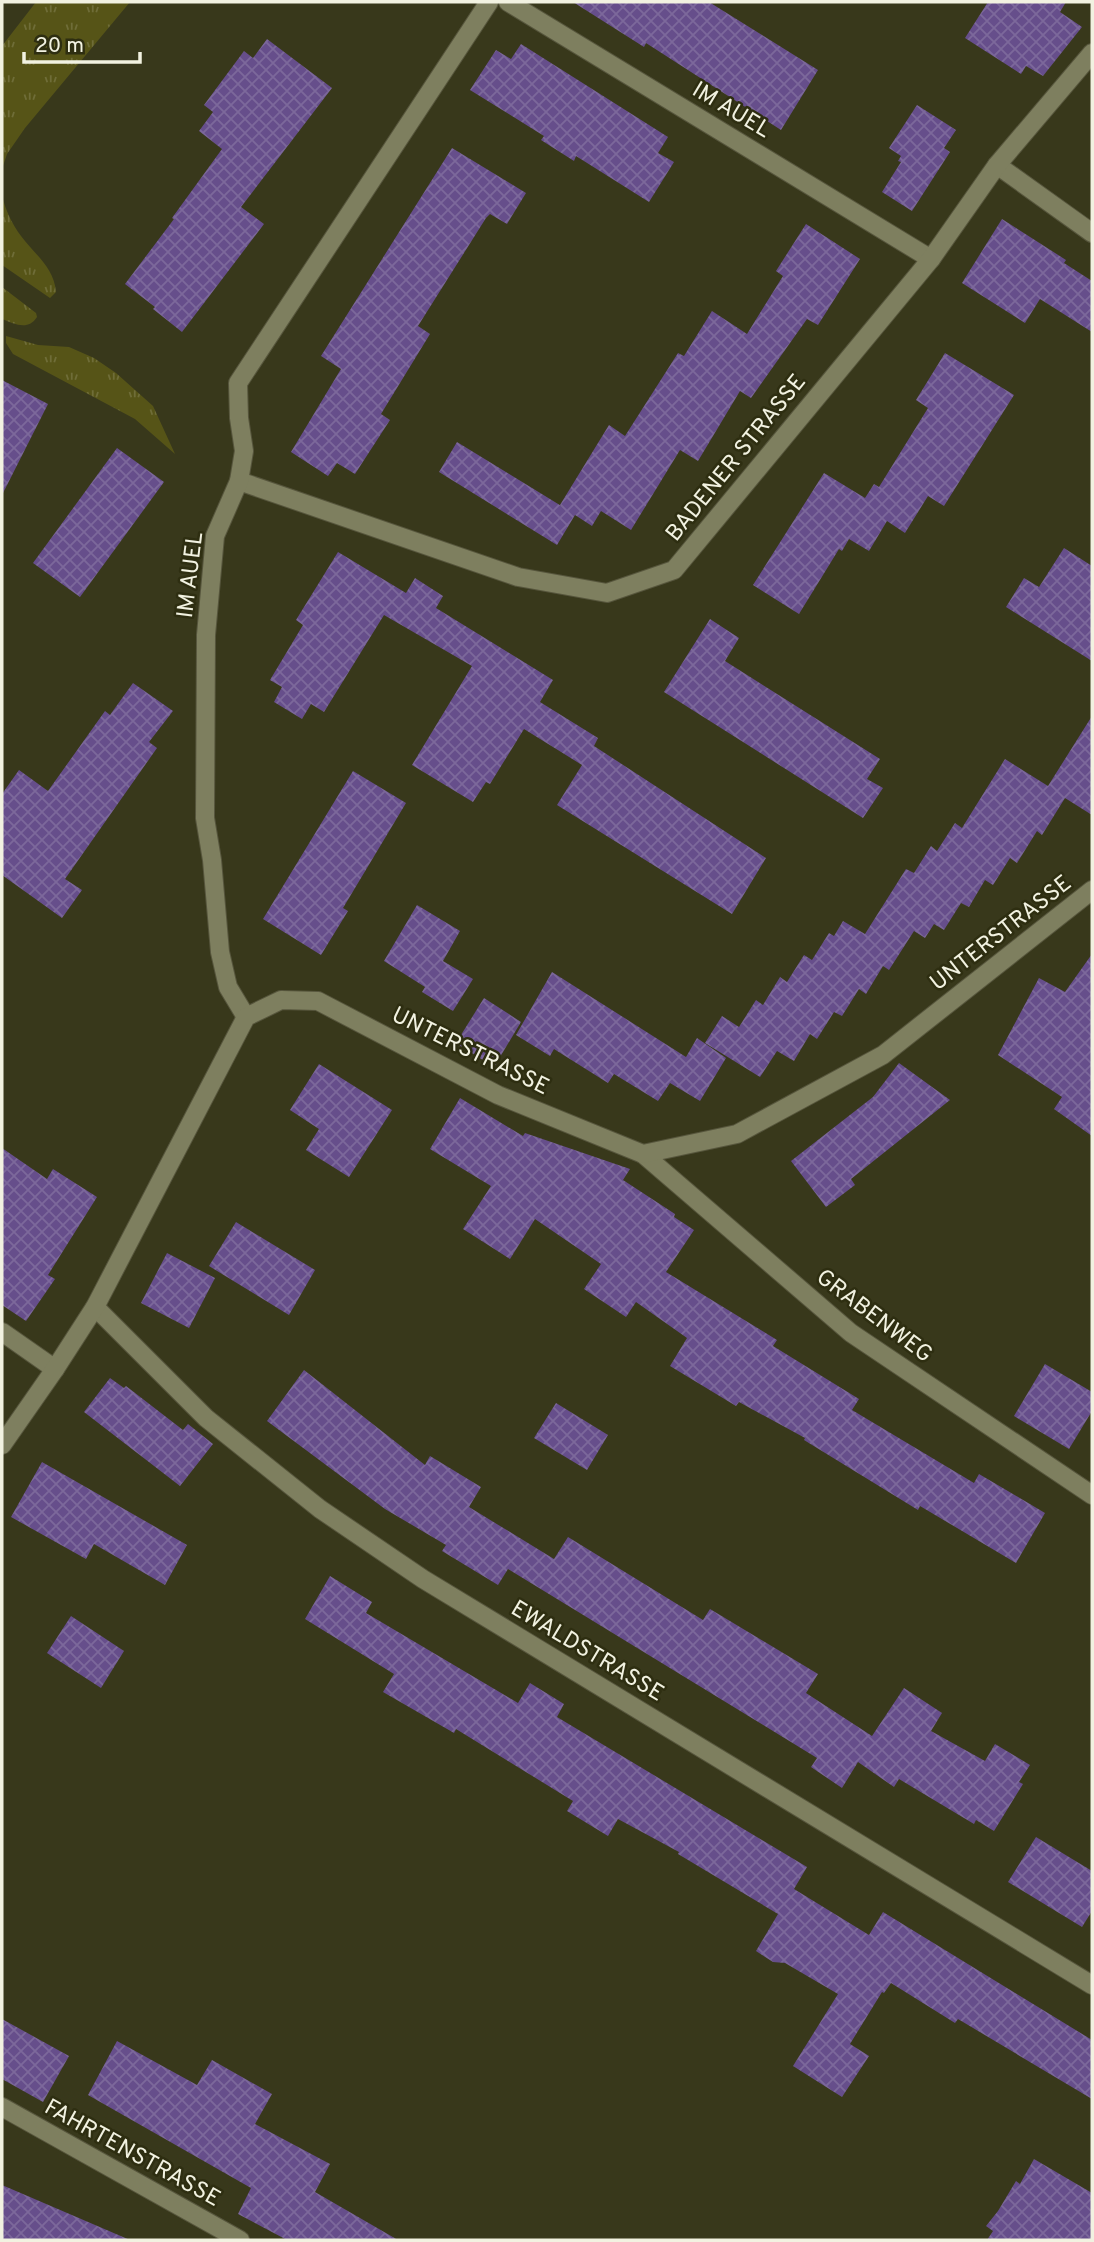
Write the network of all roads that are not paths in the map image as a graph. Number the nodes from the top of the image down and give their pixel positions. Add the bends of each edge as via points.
1 (489, 2) edge
2 (508, 2) edge
3 (1092, 53) edge
4 (997, 165) junction
5 (1092, 233) edge
6 (931, 259) junction
7 (239, 481) junction
8 (1092, 890) edge
9 (246, 1017) junction
10 (643, 1154) junction
11 (95, 1307) junction
12 (2, 1332) edge
13 (55, 1369) junction
14 (2, 1445) edge
15 (1092, 1495) edge
16 (1092, 1985) edge
17 (2, 2107) edge
18 (240, 2240) edge

1 - 7 street, IM AUEL via 238,383 244,452
2 - 6 street, IM AUEL
3 - 4 street, BADENER STRASSE
4 - 5 street
4 - 6 street, BADENER STRASSE
6 - 7 street, BADENER STRASSE via 674,570 607,593 518,577
7 - 9 street, IM AUEL via 215,536 206,635 205,818 220,952 229,987
8 - 10 street, UNTERSTRASSE via 883,1055 737,1134
9 - 10 street, UNTERSTRASSE via 281,1000 318,1001 498,1095
9 - 11 street
10 - 15 street, GRABENWEG via 851,1333
11 - 13 street
11 - 16 street, EWALDSTRASSE via 206,1418 320,1509 423,1579
12 - 13 street
13 - 14 street
17 - 18 street, FAHRTENSTRASSE

